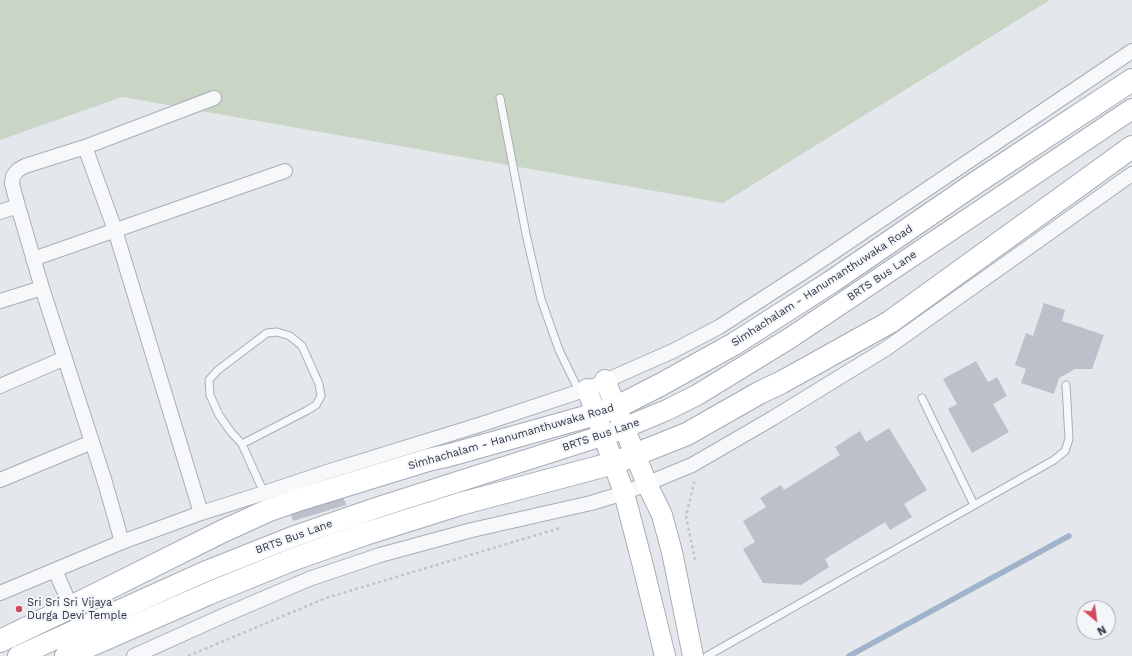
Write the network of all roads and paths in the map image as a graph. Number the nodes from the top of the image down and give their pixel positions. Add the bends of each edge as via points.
1 (1132, 51) edge
2 (1132, 80) edge
3 (214, 98) dead end
4 (500, 98) dead end
5 (1132, 109) edge
6 (85, 147) junction
7 (1132, 147) edge
8 (285, 171) dead end
9 (1132, 174) edge
10 (18, 206) junction
11 (0, 212) edge
12 (115, 230) junction
13 (33, 258) junction
14 (42, 288) junction
15 (0, 301) edge
16 (65, 358) junction
17 (604, 380) junction
18 (1066, 385) dead end
19 (0, 386) edge
20 (583, 390) junction
21 (922, 398) dead end
22 (606, 411) junction
23 (624, 428) junction
24 (604, 435) junction
25 (92, 442) junction
26 (242, 444) junction
27 (636, 456) junction
28 (614, 463) junction
29 (699, 478) dead end
30 (0, 480) edge
31 (692, 480) dead end
32 (647, 484) junction
33 (264, 493) junction
34 (624, 493) junction
35 (974, 505) junction
36 (201, 513) junction
37 (561, 528) dead end
38 (122, 542) junction
39 (55, 570) junction
40 (0, 593) edge
41 (71, 607) junction
42 (0, 641) edge
43 (18, 656) edge
44 (66, 656) edge
45 (134, 656) edge
46 (188, 656) edge
47 (664, 656) edge
48 (693, 656) edge
49 (707, 656) edge

1 - 17 street via 719,327 673,351
2 - 22 main road, Simhachalam - Hanumanthuwaka Road via 818,291 734,344 660,385
3 - 6 street
4 - 20 lane via 541,299 560,350
5 - 23 street, BRTS Bus Lane via 779,344 697,395
6 - 10 street via 18,170 13,176 12,184
6 - 12 street
7 - 27 main road via 890,322 688,434
8 - 12 street
9 - 32 street via 887,348 692,465
10 - 11 street
10 - 13 street
12 - 13 street
12 - 36 street
13 - 14 street
14 - 15 street
14 - 16 street
16 - 19 street
16 - 25 street
17 - 20 street
17 - 22 street
18 - 35 lane via 1070,439 1065,451 1054,460
20 - 22 street
20 - 33 street
21 - 35 lane
22 - 23 street
22 - 24 street
22 - 41 main road, Simhachalam - Hanumanthuwaka Road via 428,460 267,510
23 - 24 street, BRTS Bus Lane
23 - 27 street
24 - 28 street
24 - 43 street, BRTS Bus Lane via 292,537 204,572
25 - 30 street
25 - 38 street
26 - 26 lane via 218,415 210,395 208,380 267,333 277,332 290,336 302,346 319,384 321,396 316,405
26 - 33 lane
27 - 28 main road
27 - 32 street
28 - 34 street
28 - 44 main road via 460,504 302,556
29 - 31 path
32 - 34 street
32 - 48 street via 662,515 672,552
33 - 36 street
34 - 45 street via 380,555 309,579
34 - 47 street
35 - 49 lane
36 - 38 street
37 - 46 path via 326,598
38 - 39 street
39 - 40 street
39 - 41 street
41 - 42 main road, Simhachalam - Hanumanthuwaka Road

